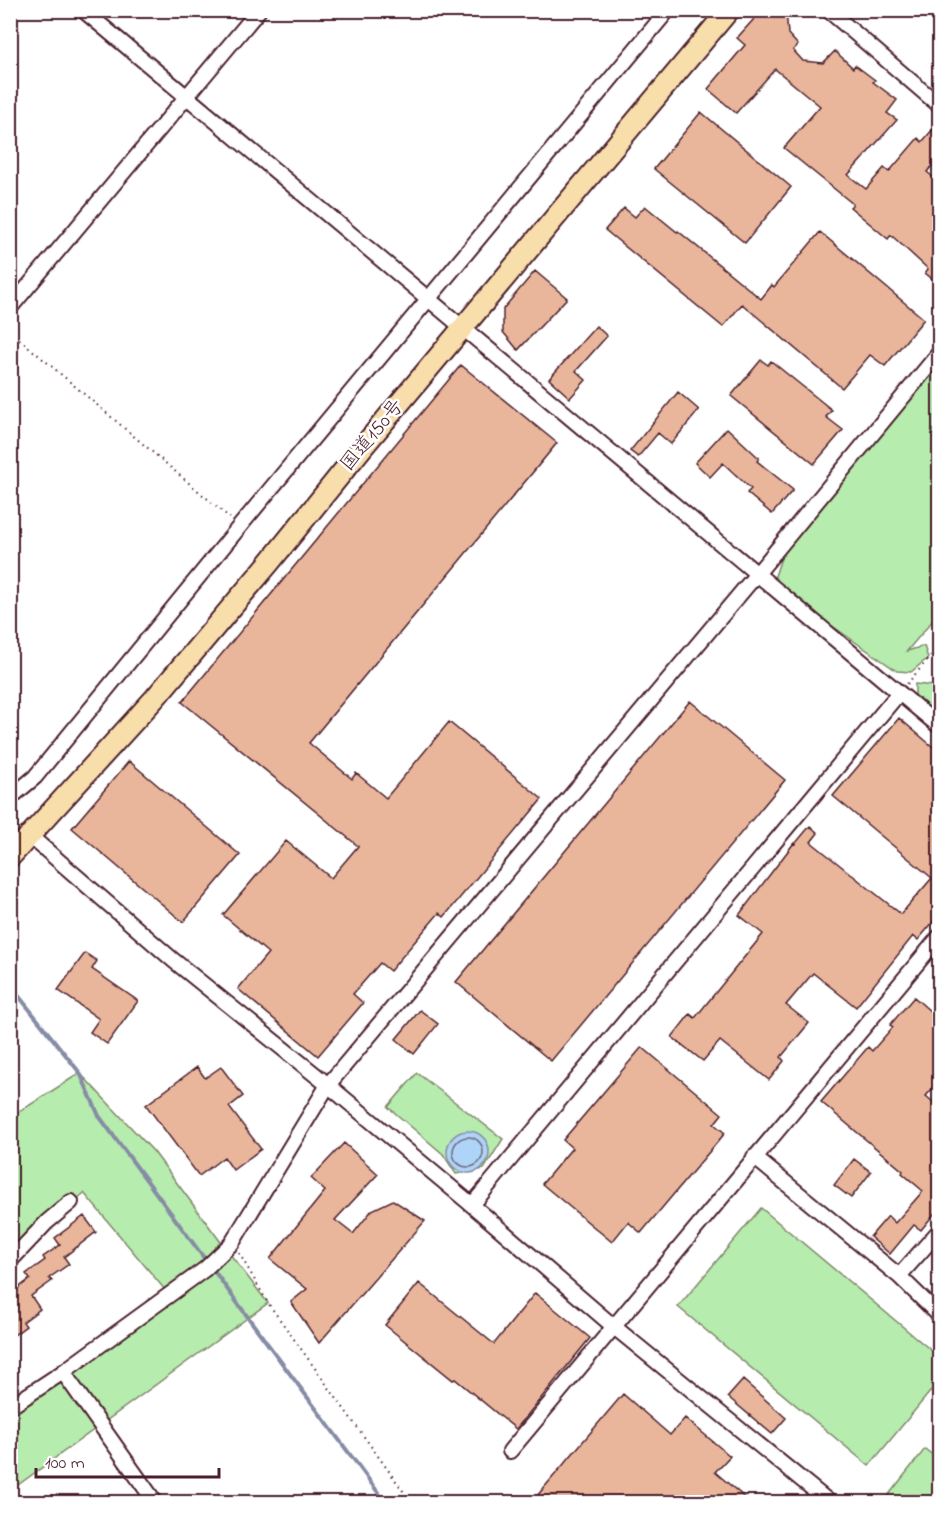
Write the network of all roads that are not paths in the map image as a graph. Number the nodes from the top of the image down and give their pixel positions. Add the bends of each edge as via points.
1 (82, 10) edge
2 (259, 10) edge
3 (668, 10) edge
4 (729, 10) edge
5 (828, 10) edge
6 (185, 98) junction
7 (939, 106) edge
8 (428, 300) junction
9 (10, 308) edge
10 (462, 328) junction
11 (939, 352) edge
12 (756, 574) junction
13 (899, 693) junction
14 (939, 727) edge
15 (10, 798) edge
16 (30, 836) junction
17 (10, 857) edge
18 (939, 936) edge
19 (328, 1085) junction
20 (754, 1157) junction
21 (71, 1202) dead end
22 (472, 1205) junction
23 (939, 1230) edge
24 (10, 1261) edge
25 (899, 1276) junction
26 (939, 1316) edge
27 (613, 1326) junction
28 (63, 1372) junction
29 (10, 1407) edge
30 (510, 1451) dead end
31 (155, 1503) edge
32 (829, 1503) edge

1 - 6 street
2 - 6 street
3 - 8 street
4 - 10 highway, 国道150号
5 - 7 street
6 - 8 street
6 - 9 street
8 - 10 street
8 - 15 street via 35,777
10 - 12 street
10 - 16 highway, 国道150号 via 155,698
11 - 12 street
12 - 13 street
12 - 19 street
13 - 14 street
13 - 22 street
16 - 17 highway, 国道150号
16 - 19 street via 173,960
18 - 20 street
19 - 22 street
19 - 28 street via 232,1242 205,1269
20 - 25 street
20 - 27 street
21 - 24 street
22 - 27 street
23 - 25 street
25 - 26 street
27 - 30 street
27 - 32 street
28 - 29 street
28 - 31 street

